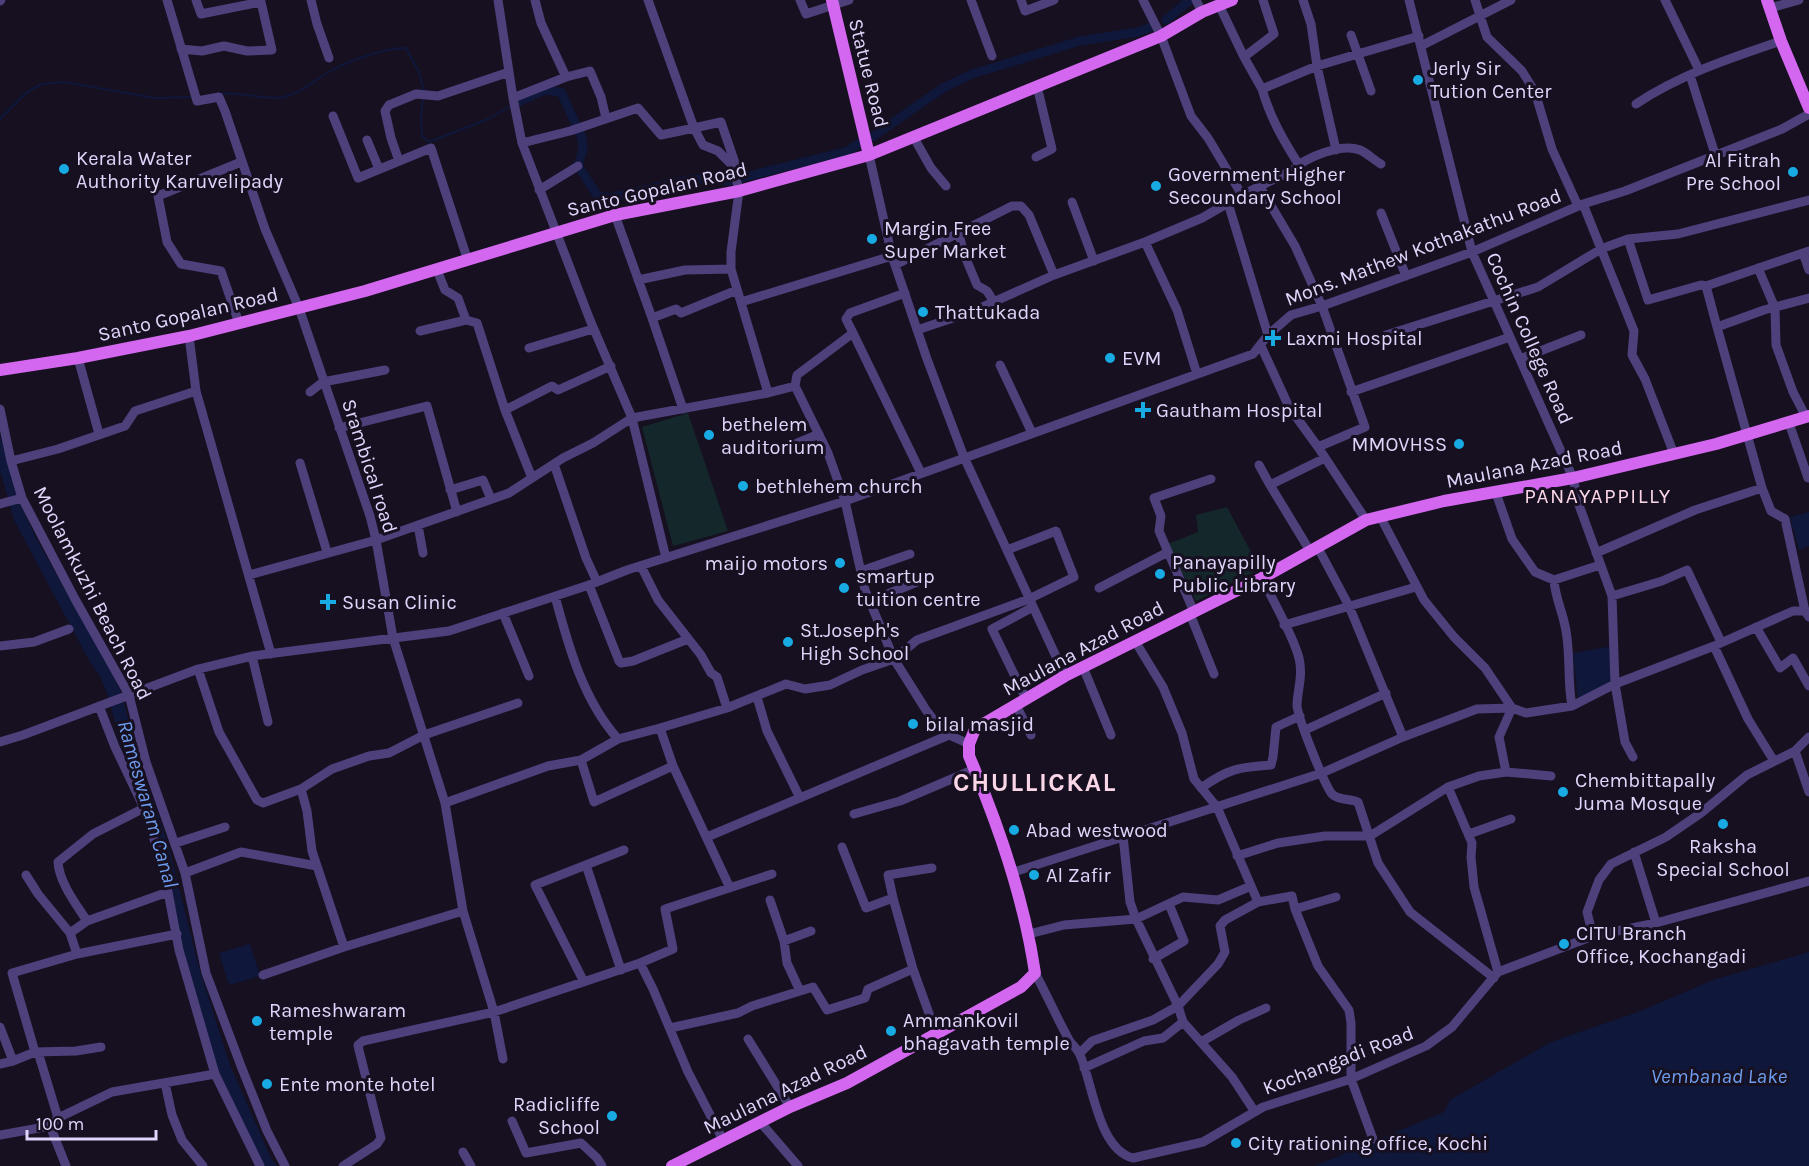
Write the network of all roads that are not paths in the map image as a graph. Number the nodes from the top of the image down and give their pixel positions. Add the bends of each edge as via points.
1 (167, 0) edge
2 (196, 0) edge
3 (311, 0) edge
4 (498, 0) edge
5 (535, 0) edge
6 (648, 0) edge
7 (800, 0) edge
8 (849, 0) edge
9 (970, 0) edge
10 (1021, 0) edge
11 (1054, 0) edge
12 (1143, 0) edge
13 (1196, 0) edge
14 (1232, 0) edge
15 (1263, 0) edge
16 (1303, 0) edge
17 (1409, 0) edge
18 (1475, 0) edge
19 (1511, 0) edge
20 (1665, 0) edge
21 (1799, 0) edge
22 (832, 2) edge
23 (1768, 4) edge
24 (1219, 5) junction
25 (1202, 12) junction
26 (1480, 16) junction
27 (1351, 34) dead end
28 (1161, 36) junction
29 (1420, 41) junction
30 (1781, 41) junction
31 (181, 50) junction
32 (1358, 54) junction
33 (992, 56) dead end
34 (1244, 57) junction
35 (329, 58) dead end
36 (1317, 66) junction
37 (509, 72) junction
38 (1695, 72) junction
39 (566, 77) junction
40 (1037, 86) junction
41 (1262, 89) junction
42 (1371, 91) dead end
43 (513, 98) junction
44 (1636, 104) dead end
45 (1809, 108) edge
46 (1809, 114) edge
47 (333, 116) dead end
48 (606, 118) junction
49 (694, 128) junction
50 (913, 136) junction
51 (367, 140) dead end
52 (522, 143) junction
53 (1336, 150) junction
54 (1715, 154) junction
55 (869, 155) junction
56 (1036, 157) dead end
57 (399, 161) junction
58 (241, 162) junction
59 (735, 163) dead end
60 (1381, 164) dead end
61 (1299, 165) junction
62 (578, 166) dead end
63 (379, 169) junction
64 (737, 183) junction
65 (946, 186) dead end
66 (1260, 188) junction
67 (539, 190) junction
68 (1242, 195) junction
69 (1809, 200) edge
70 (1072, 202) dead end
71 (1228, 203) junction
72 (1580, 205) junction
73 (1381, 213) dead end
74 (615, 215) junction
75 (556, 233) junction
76 (959, 234) junction
77 (1628, 239) junction
78 (1145, 242) junction
79 (1601, 249) junction
80 (1472, 252) junction
81 (1806, 252) edge
82 (893, 260) junction
83 (468, 261) junction
84 (1094, 261) junction
85 (1758, 268) junction
86 (731, 269) junction
87 (437, 270) junction
88 (1809, 270) edge
89 (1054, 275) junction
90 (1406, 276) junction
91 (638, 280) junction
92 (1706, 286) junction
93 (737, 290) junction
94 (905, 293) junction
95 (1809, 298) edge
96 (1493, 300) junction
97 (741, 302) junction
98 (994, 302) junction
99 (1322, 306) junction
100 (299, 308) junction
101 (1775, 308) junction
102 (652, 318) junction
103 (466, 320) junction
104 (239, 323) junction
105 (1717, 327) junction
106 (593, 329) junction
107 (917, 330) junction
108 (420, 331) dead end
109 (853, 333) junction
110 (1268, 335) junction
111 (1386, 335) dead end
112 (1581, 335) dead end
113 (189, 336) junction
114 (1509, 337) junction
115 (1261, 346) junction
116 (529, 348) dead end
117 (78, 358) junction
118 (1520, 359) junction
119 (1000, 365) dead end
120 (611, 366) junction
121 (0, 370) edge
122 (385, 370) dead end
123 (1197, 374) junction
124 (323, 382) junction
125 (795, 386) junction
126 (196, 391) junction
127 (310, 392) dead end
128 (1351, 392) junction
129 (768, 393) junction
130 (0, 409) edge
131 (683, 409) junction
132 (505, 410) junction
133 (1807, 416) edge
134 (632, 418) junction
135 (1789, 423) junction
136 (339, 428) junction
137 (1032, 433) junction
138 (99, 434) junction
139 (819, 434) junction
140 (1748, 436) junction
141 (1318, 447) junction
142 (783, 449) dead end
143 (1674, 454) junction
144 (964, 457) junction
145 (1325, 458) junction
146 (11, 461) junction
147 (300, 463) dead end
148 (554, 464) junction
149 (1259, 465) dead end
150 (921, 472) junction
151 (531, 478) junction
152 (1573, 478) junction
153 (1808, 478) edge
154 (1211, 479) dead end
155 (1270, 485) junction
156 (1762, 488) junction
157 (450, 490) junction
158 (1496, 493) junction
159 (22, 498) junction
160 (491, 500) junction
161 (845, 501) junction
162 (3, 503) edge
163 (457, 512) junction
164 (1381, 518) junction
165 (1366, 520) junction
166 (418, 525) junction
167 (376, 540) junction
168 (1314, 548) junction
169 (1007, 550) junction
170 (327, 552) junction
171 (1168, 552) junction
172 (423, 553) dead end
173 (1596, 553) junction
174 (910, 554) dead end
175 (666, 558) junction
176 (1600, 565) junction
177 (641, 566) junction
178 (861, 571) junction
179 (249, 575) junction
180 (927, 578) dead end
181 (1262, 578) junction
182 (1554, 580) junction
183 (593, 583) junction
184 (1416, 587) junction
185 (1099, 588) dead end
186 (555, 596) junction
187 (1612, 596) junction
188 (870, 601) junction
189 (1031, 603) junction
190 (1349, 606) junction
191 (503, 613) junction
192 (1192, 613) junction
193 (1807, 614) edge
194 (1284, 625) junction
195 (1756, 627) junction
196 (69, 629) dead end
197 (393, 638) junction
198 (688, 639) junction
199 (1135, 641) junction
200 (1717, 644) junction
201 (0, 646) edge
202 (271, 654) junction
203 (252, 656) junction
204 (894, 659) junction
205 (1083, 667) junction
206 (198, 669) junction
207 (1214, 674) dead end
208 (529, 676) dead end
209 (1065, 676) junction
210 (1615, 684) junction
211 (1809, 686) edge
212 (1386, 693) junction
213 (128, 696) junction
214 (757, 697) junction
215 (1021, 702) junction
216 (518, 703) dead end
217 (100, 705) junction
218 (1572, 706) junction
219 (727, 708) junction
220 (1512, 708) junction
221 (1300, 716) junction
222 (268, 722) dead end
223 (660, 728) junction
224 (1305, 730) junction
225 (424, 735) junction
226 (949, 735) junction
227 (1031, 735) dead end
228 (1112, 735) dead end
229 (1403, 736) junction
230 (1809, 737) edge
231 (618, 739) junction
232 (0, 742) edge
233 (969, 744) junction
234 (1795, 751) junction
235 (1633, 757) dead end
236 (581, 760) junction
237 (1774, 761) junction
238 (673, 766) junction
239 (975, 769) junction
240 (1506, 772) junction
241 (1322, 774) junction
242 (1551, 776) dead end
243 (1448, 787) junction
244 (1201, 788) junction
245 (301, 789) junction
246 (1809, 792) edge
247 (800, 798) junction
248 (445, 803) junction
249 (1217, 807) junction
250 (144, 808) junction
251 (854, 814) dead end
252 (1511, 819) dead end
253 (225, 827) dead end
254 (1469, 834) junction
255 (1123, 836) junction
256 (1370, 836) junction
257 (707, 837) junction
258 (176, 843) junction
259 (842, 847) dead end
260 (624, 850) dead end
261 (1634, 852) junction
262 (1237, 856) junction
263 (586, 865) junction
264 (317, 866) junction
265 (932, 868) dead end
266 (1014, 872) junction
267 (185, 873) junction
268 (772, 874) dead end
269 (26, 875) dead end
270 (1809, 881) edge
271 (1251, 886) junction
272 (730, 888) junction
273 (168, 892) junction
274 (1336, 897) dead end
275 (893, 898) junction
276 (770, 900) dead end
277 (1258, 902) junction
278 (1169, 904) junction
279 (1295, 909) junction
280 (463, 911) junction
281 (1136, 920) junction
282 (87, 921) junction
283 (1656, 923) junction
284 (811, 931) dead end
285 (70, 933) junction
286 (177, 934) junction
287 (1029, 934) junction
288 (1593, 936) junction
289 (784, 941) junction
290 (344, 947) junction
291 (77, 954) junction
292 (1153, 959) junction
293 (640, 963) junction
294 (913, 969) junction
295 (621, 970) junction
296 (1035, 974) junction
297 (263, 975) dead end
298 (1496, 975) junction
299 (584, 982) junction
300 (800, 991) junction
301 (1178, 1006) junction
302 (1266, 1008) dead end
303 (494, 1012) junction
304 (1183, 1022) junction
305 (0, 1027) edge
306 (670, 1028) junction
307 (936, 1033) junction
308 (748, 1039) dead end
309 (1201, 1042) junction
310 (101, 1047) dead end
311 (37, 1052) junction
312 (1080, 1053) junction
313 (503, 1059) dead end
314 (13, 1061) junction
315 (0, 1064) edge
316 (1084, 1068) junction
317 (215, 1074) junction
318 (1351, 1079) junction
319 (165, 1083) junction
320 (790, 1107) junction
321 (1255, 1112) junction
322 (58, 1118) junction
323 (512, 1121) dead end
324 (761, 1123) junction
325 (50, 1126) junction
326 (0, 1135) edge
327 (1373, 1139) dead end
328 (723, 1140) junction
329 (463, 1152) dead end
330 (66, 1166) edge
331 (203, 1166) edge
332 (260, 1166) edge
333 (285, 1166) edge
334 (343, 1166) edge
335 (471, 1166) edge
336 (602, 1166) edge
337 (672, 1166) edge
338 (798, 1166) edge

1 - 31 street
2 - 31 street via 201,14 261,2 272,50 247,51 224,46
3 - 35 street
4 - 37 street
5 - 39 street
6 - 49 street
7 - 22 street via 806,14
8 - 22 street
9 - 33 street
10 - 11 street via 1025,11
12 - 28 street
13 - 25 street
14 - 24 main road, Santo Gopalan Road
15 - 34 street via 1274,34
16 - 36 street
17 - 29 street, Cochin College Road
18 - 26 street
19 - 26 street
20 - 38 street
21 - 23 street
22 - 55 main road, Statue Road
23 - 30 main road
24 - 25 main road, Santo Gopalan Road
24 - 34 street
25 - 28 main road, Santo Gopalan Road
26 - 29 street
26 - 72 street via 1487,37 1522,71 1535,92 1552,149
27 - 32 street
28 - 40 main road, Santo Gopalan Road
28 - 68 street via 1191,116
29 - 32 street
29 - 80 street, Cochin College Road
30 - 38 street
30 - 45 main road
31 - 58 street, Srambical road via 195,97 219,97
32 - 36 street
32 - 42 street
34 - 41 street
36 - 41 street
36 - 53 street
37 - 43 street
37 - 57 street via 438,96 416,94 389,105 385,111
38 - 44 street
38 - 54 street
39 - 43 street
39 - 48 street via 590,71
40 - 50 main road, Santo Gopalan Road
40 - 56 street via 1052,149
41 - 61 street via 1276,129
43 - 52 street
46 - 54 street, Mons. Mathew Kothakathu Road via 1782,129
47 - 63 street via 358,178
48 - 49 street via 638,108 661,135
48 - 52 street
49 - 59 street via 722,122
49 - 64 street via 703,144 718,151 733,166
50 - 55 main road, Santo Gopalan Road
50 - 65 street
51 - 63 street
52 - 67 street
53 - 60 street via 1359,150
53 - 61 street
54 - 72 street, Mons. Mathew Kothakathu Road
55 - 64 main road, Santo Gopalan Road
55 - 82 street
57 - 63 street
57 - 83 street via 431,148
58 - 100 street, Srambical road
58 - 104 street via 158,196 167,243 182,264 221,271
61 - 66 street
62 - 67 street
64 - 74 main road, Santo Gopalan Road
64 - 86 street
66 - 68 street
66 - 99 street via 1295,246
67 - 75 street
68 - 71 street
69 - 77 street via 1678,234
70 - 84 street
71 - 78 street
71 - 110 street
72 - 79 street
72 - 80 street, Mons. Mathew Kothakathu Road
73 - 90 street
74 - 75 main road, Santo Gopalan Road
74 - 91 street
75 - 83 main road, Santo Gopalan Road
75 - 106 street
76 - 82 street
76 - 89 street via 1012,206 1021,206 1029,215
76 - 98 street via 977,285
77 - 79 street
77 - 92 street via 1648,300
78 - 84 street
78 - 123 street via 1177,310
79 - 96 street via 1538,287
79 - 143 street via 1634,331 1632,355
80 - 90 street, Mons. Mathew Kothakathu Road
80 - 96 street, Cochin College Road
81 - 85 street
81 - 88 street
82 - 94 street
82 - 97 street
83 - 87 main road, Santo Gopalan Road
84 - 89 street
85 - 92 street
85 - 101 street
86 - 91 street via 685,270
86 - 93 street
87 - 100 main road, Santo Gopalan Road
87 - 103 street via 445,290 458,298
89 - 98 street
90 - 99 street, Mons. Mathew Kothakathu Road
91 - 102 street
92 - 105 street
93 - 97 street
93 - 102 street via 681,313 676,309
94 - 107 street
94 - 109 street via 850,313 846,319
95 - 101 street
96 - 111 street
96 - 114 street, Cochin College Road
97 - 129 street
98 - 107 street
99 - 110 street, Mons. Mathew Kothakathu Road via 1291,315
99 - 128 street
100 - 104 main road, Santo Gopalan Road
100 - 124 street, Srambical road
101 - 105 street
101 - 133 street via 1776,345 1793,392
102 - 131 street
103 - 108 street
103 - 132 street via 477,323
104 - 113 main road, Santo Gopalan Road
105 - 140 street
106 - 116 street
106 - 120 street
107 - 144 street
109 - 125 street via 797,375
109 - 150 street
110 - 115 street, Mons. Mathew Kothakathu Road
112 - 118 street
113 - 117 main road, Santo Gopalan Road
113 - 126 street
114 - 118 street, Cochin College Road
114 - 128 street
115 - 123 street, Mons. Mathew Kothakathu Road via 1253,354
115 - 141 street via 1289,407
117 - 121 main road, Santo Gopalan Road
117 - 138 street
118 - 152 street, Cochin College Road
119 - 137 street
120 - 132 street via 558,390 552,386 541,390
120 - 134 street
122 - 124 street
123 - 137 street, Mons. Mathew Kothakathu Road
124 - 127 street
124 - 136 street, Srambical road
125 - 129 street
125 - 139 street
126 - 138 street via 135,411 125,426
126 - 179 street
128 - 141 street via 1365,427
129 - 131 street
130 - 146 street, Moolamkuzhi Beach Road
131 - 134 street
132 - 151 street
133 - 135 main road, Maulana Azad Road
134 - 148 street
134 - 175 street
135 - 140 main road, Maulana Azad Road
135 - 153 street
136 - 157 street via 427,406
136 - 167 street, Srambical road
137 - 144 street, Mons. Mathew Kothakathu Road
138 - 146 street
139 - 142 street
139 - 161 street
140 - 143 main road, Maulana Azad Road
140 - 156 street
141 - 145 street
143 - 152 main road, Maulana Azad Road
144 - 150 street, Mons. Mathew Kothakathu Road
144 - 169 street
145 - 155 street
145 - 165 street
146 - 159 street, Moolamkuzhi Beach Road
147 - 170 street
148 - 151 street
148 - 183 street
149 - 155 street
150 - 161 street, Mons. Mathew Kothakathu Road
151 - 160 street
152 - 158 main road, Maulana Azad Road
152 - 173 street, Cochin College Road
154 - 171 street via 1154,498 1161,516 1159,531
155 - 168 street
156 - 173 street via 1695,510
156 - 193 street via 1771,511 1785,519
157 - 160 street via 483,480
157 - 163 street
158 - 164 main road, Maulana Azad Road via 1444,501
158 - 182 street via 1512,538 1535,572
159 - 162 street
159 - 213 street, Moolamkuzhi Beach Road
160 - 163 street
161 - 175 street, Mons. Mathew Kothakathu Road
161 - 178 street
163 - 166 street
164 - 165 main road, Maulana Azad Road
164 - 184 street
165 - 168 main road, Maulana Azad Road
166 - 167 street
166 - 172 street
167 - 170 street
167 - 197 street, Srambical road
168 - 181 main road, Maulana Azad Road
168 - 190 street
169 - 189 street
169 - 189 street via 1056,531 1074,577
170 - 179 street
171 - 185 street
171 - 192 street
173 - 176 street, Cochin College Road
174 - 178 street
175 - 177 street, Mons. Mathew Kothakathu Road
176 - 182 street
176 - 187 street, Cochin College Road
177 - 183 street, Mons. Mathew Kothakathu Road
177 - 198 street via 658,600
178 - 188 street
179 - 202 street
180 - 188 street
181 - 192 main road, Maulana Azad Road
181 - 194 street
182 - 218 street via 1566,627
183 - 186 street, Mons. Mathew Kothakathu Road
183 - 198 street via 619,662 633,661
184 - 190 street
184 - 220 street via 1454,638 1485,668
186 - 191 street, Mons. Mathew Kothakathu Road
186 - 231 street via 587,692 603,722
187 - 200 street via 1687,570
187 - 210 street, Cochin College Road
188 - 204 street
189 - 204 street via 917,640
189 - 209 street
189 - 215 street via 992,629
190 - 194 street
190 - 212 street
191 - 197 street, Mons. Mathew Kothakathu Road via 449,631
191 - 208 street
192 - 199 main road, Maulana Azad Road
192 - 207 street
193 - 195 street via 1793,611
194 - 221 street via 1301,669 1296,706
195 - 200 street
195 - 211 street via 1780,668 1793,658
196 - 201 street via 34,642
197 - 202 street, Mons. Mathew Kothakathu Road
197 - 225 street, Srambical road
198 - 219 street via 717,677
199 - 205 main road, Maulana Azad Road
199 - 244 street via 1162,687 1182,733 1194,779
200 - 210 street
200 - 237 street via 1748,719
202 - 203 street, Mons. Mathew Kothakathu Road
203 - 206 street, Mons. Mathew Kothakathu Road
203 - 222 street
204 - 214 street via 830,685 805,689 786,684
204 - 226 street via 926,710
205 - 209 main road, Maulana Azad Road
205 - 228 street
206 - 213 street, Mons. Mathew Kothakathu Road
206 - 245 street via 219,732 257,800 263,803
209 - 215 main road, Maulana Azad Road
210 - 218 street
210 - 235 street, Cochin College Road via 1625,742
212 - 224 street
212 - 229 street
213 - 217 street, Mons. Mathew Kothakathu Road
213 - 258 street, Moolamkuzhi Beach Road via 146,762
214 - 219 street
214 - 247 street via 767,731
215 - 227 street
215 - 233 main road, Maulana Azad Road via 975,729
216 - 225 street
217 - 232 street, Mons. Mathew Kothakathu Road
217 - 250 street
218 - 220 street via 1526,713
219 - 223 street
220 - 229 street via 1477,708
220 - 240 street via 1499,737
221 - 224 street
221 - 244 street via 1276,728 1270,765 1236,769
223 - 231 street
223 - 238 street
224 - 241 street
225 - 245 street via 389,753 332,769
225 - 248 street, Srambical road
226 - 233 street
226 - 247 street
229 - 241 street
230 - 234 street
231 - 236 street
233 - 239 main road
234 - 237 street
234 - 246 street
236 - 238 street via 594,802
236 - 248 street via 548,766
237 - 261 street via 1747,775 1666,837
238 - 257 street
239 - 251 street via 900,801
239 - 266 main road
240 - 242 street
240 - 243 street
241 - 249 street
241 - 256 street via 1333,794 1358,802
243 - 254 street
243 - 256 street
244 - 249 street
245 - 264 street
247 - 257 street
248 - 280 street, Srambical road
249 - 255 street
249 - 262 street
250 - 273 street
250 - 282 street via 107,826 58,861 63,880
252 - 254 street
253 - 258 street
254 - 298 street via 1474,887
255 - 266 street
255 - 281 street via 1130,902
256 - 262 street via 1278,843
256 - 298 street via 1378,863 1410,912
257 - 272 street
258 - 267 street, Moolamkuzhi Beach Road
259 - 275 street via 866,908
260 - 263 street
261 - 283 street
261 - 288 street via 1611,864 1599,880 1587,912
262 - 271 street
263 - 295 street
263 - 299 street via 535,885
264 - 267 street via 241,852
264 - 290 street
265 - 275 street via 888,876
266 - 287 main road
267 - 333 street, Moolamkuzhi Beach Road via 206,973 267,1131
268 - 272 street
269 - 285 street
270 - 283 street, Kochangadi Road
271 - 277 street
271 - 278 street via 1218,900 1183,897
272 - 293 street via 665,909 673,949
273 - 282 street
273 - 286 street
274 - 279 street
275 - 294 street
276 - 289 street
277 - 279 street via 1292,896
277 - 301 street via 1220,926 1225,952
278 - 281 street
278 - 292 street via 1184,941
279 - 318 street via 1318,966 1349,1010
280 - 290 street
280 - 303 street, Srambical road
281 - 287 street via 1064,925
281 - 292 street
282 - 285 street
283 - 288 street, Kochangadi Road
284 - 289 street
285 - 291 street
286 - 291 street
286 - 317 street
287 - 296 main road
288 - 298 street, Kochangadi Road
289 - 300 street via 787,963
290 - 297 street
291 - 311 street via 12,973
292 - 301 street
293 - 295 street
293 - 306 street
294 - 300 street via 868,989 865,998 827,1010 813,987
294 - 307 street
295 - 299 street
296 - 307 main road, Maulana Azad Road via 1021,987
296 - 312 street, Kochangadi Road
298 - 318 street, Kochangadi Road via 1452,1028 1437,1039
299 - 303 street
300 - 306 street via 738,1013
301 - 304 street
301 - 312 street via 1153,1020 1092,1041
302 - 309 street
303 - 313 street, Srambical road
303 - 334 street via 358,1045 381,1137 377,1144
304 - 309 street
304 - 316 street via 1163,1038 1144,1041
305 - 314 street
306 - 328 street
307 - 320 main road, Maulana Azad Road via 847,1083
308 - 320 street
309 - 321 street via 1232,1077
310 - 311 street
311 - 314 street
311 - 322 street
312 - 316 street, Kochangadi Road
314 - 315 street
316 - 321 street, Kochangadi Road via 1112,1143 1122,1155 1133,1158 1203,1142
317 - 319 street
317 - 332 street
318 - 321 street, Kochangadi Road
318 - 327 street
319 - 322 street via 112,1092
319 - 331 street via 183,1140
320 - 324 main road, Maulana Azad Road
322 - 325 street
323 - 336 street via 526,1153 581,1143
324 - 328 main road, Maulana Azad Road
324 - 338 street
325 - 326 street
325 - 330 street
328 - 337 main road, Maulana Azad Road
329 - 335 street

